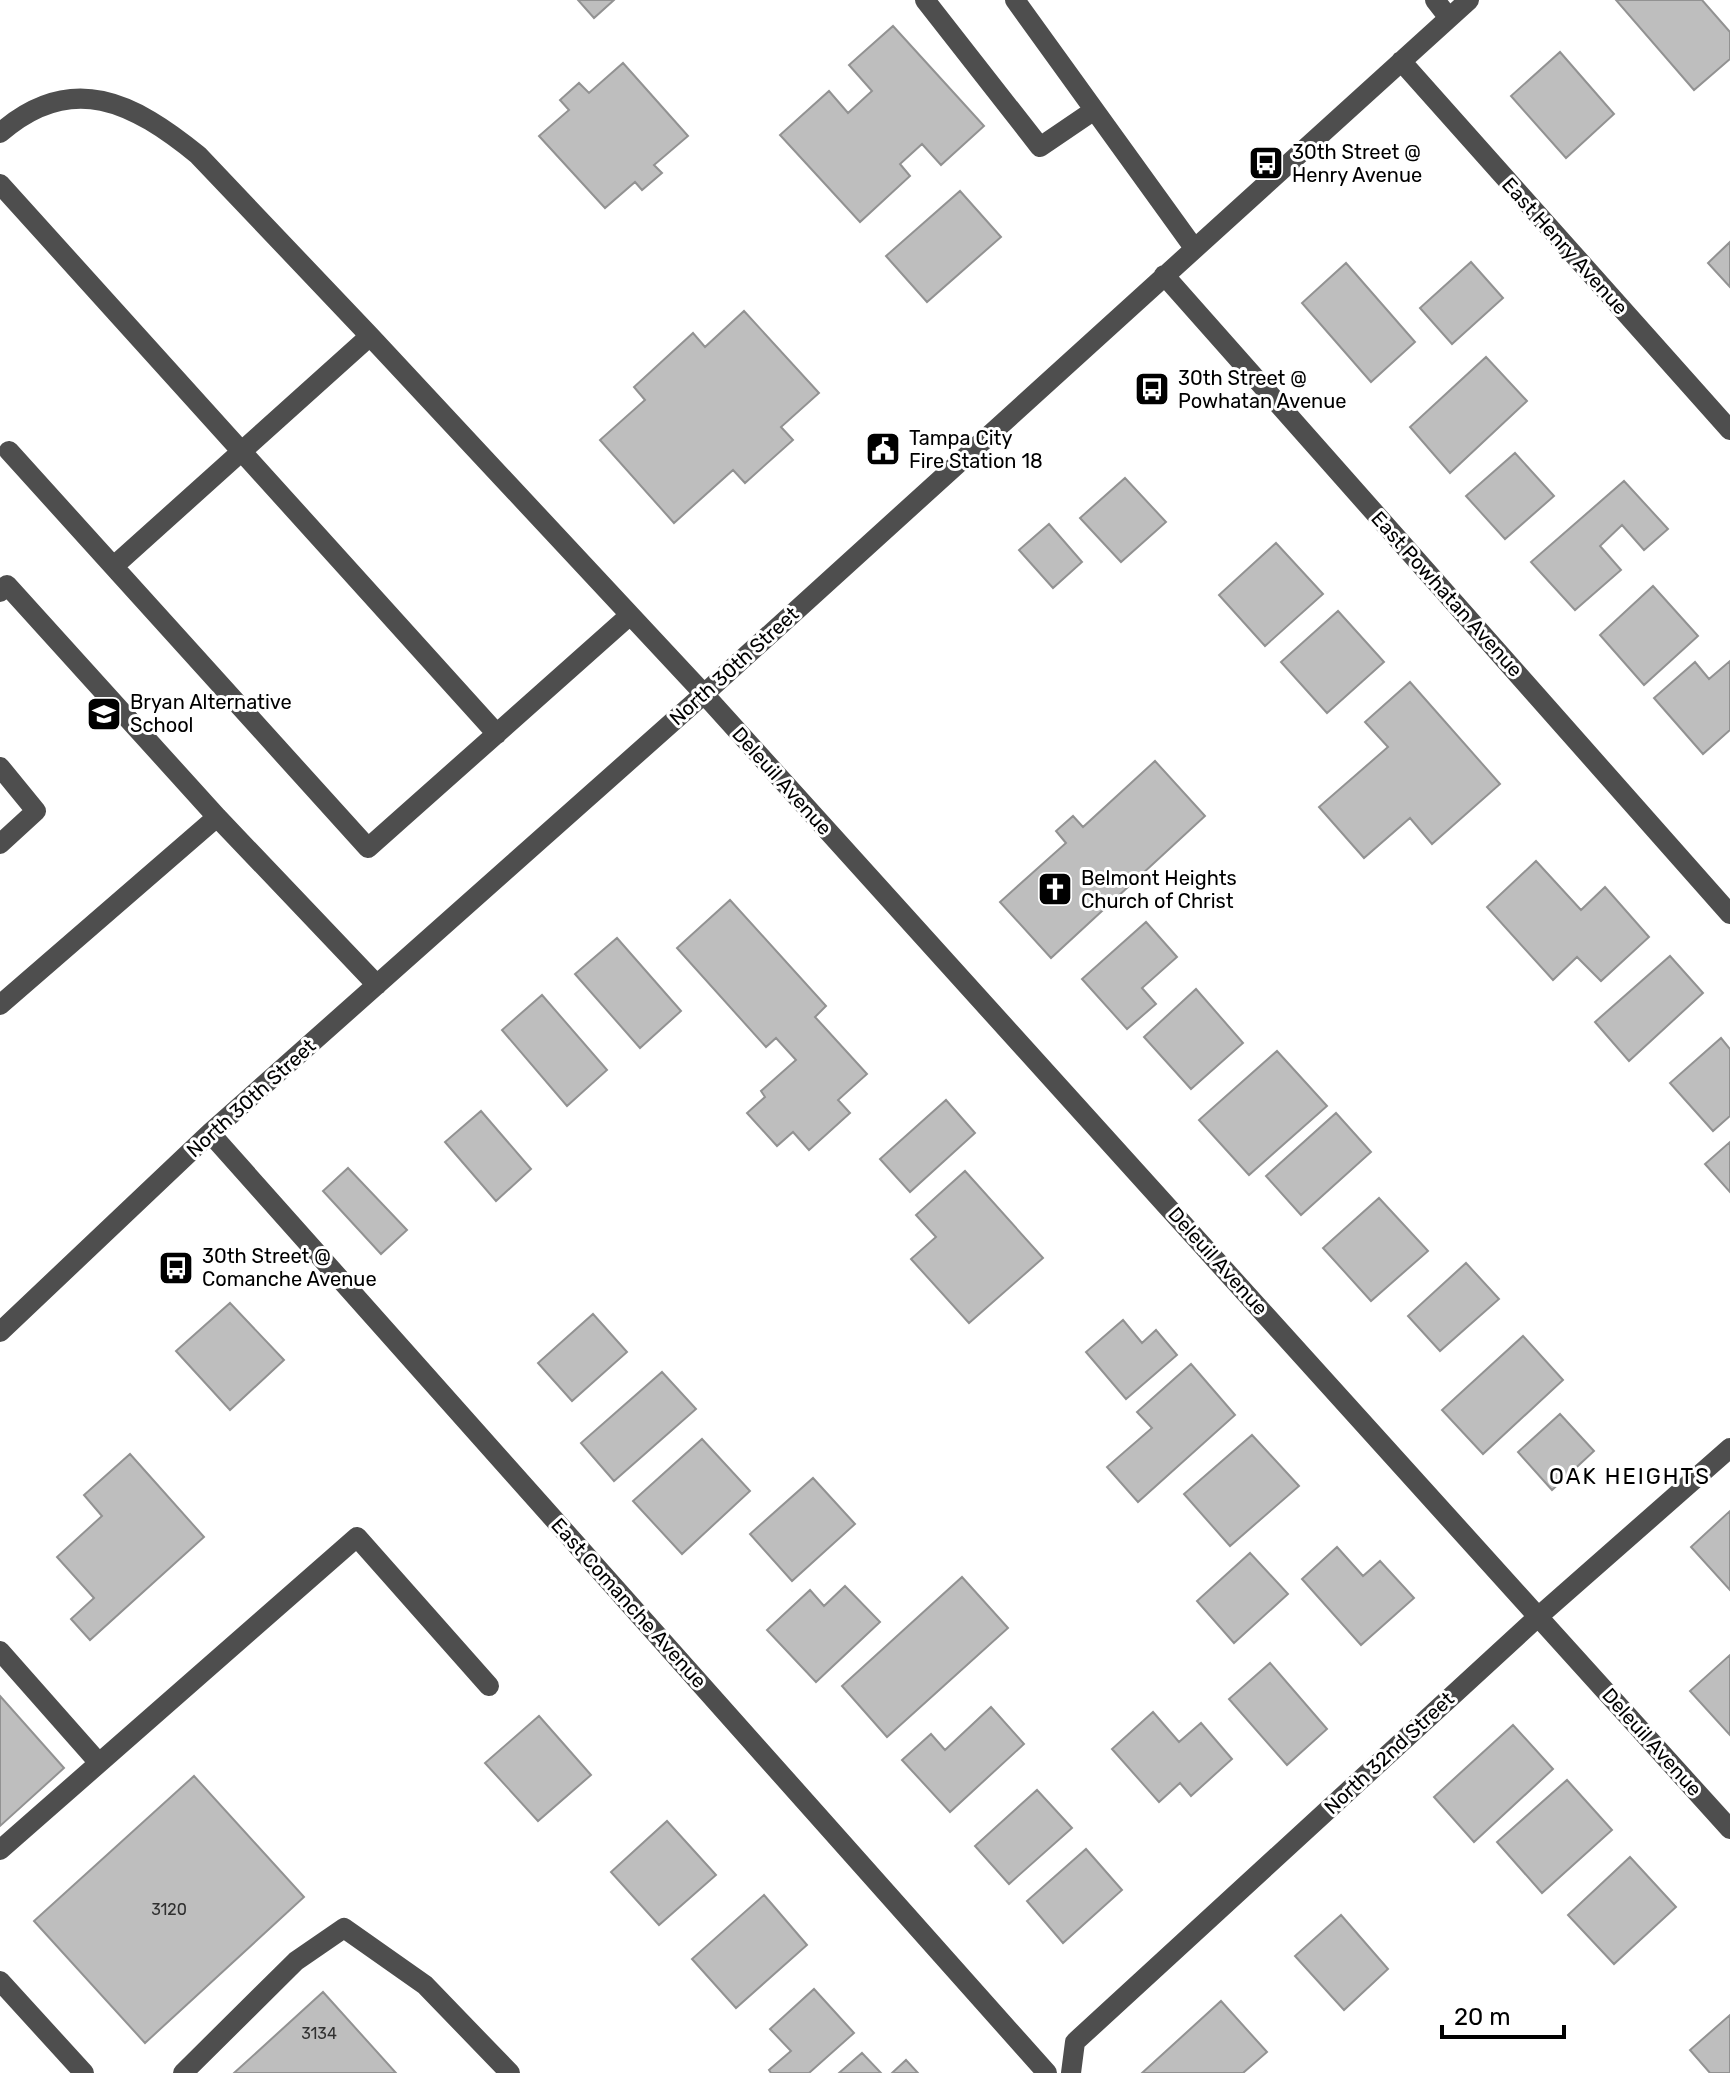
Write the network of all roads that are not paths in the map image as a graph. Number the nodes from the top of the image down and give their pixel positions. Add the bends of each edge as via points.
1 (925, 0) edge
2 (1015, 0) edge
3 (1435, 0) edge
4 (1469, 0) edge
5 (1449, 18) junction
6 (1401, 61) junction
7 (1093, 111) junction
8 (0, 133) edge
9 (0, 184) edge
10 (1194, 248) junction
11 (1164, 275) junction
12 (370, 336) junction
13 (1730, 430) edge
14 (241, 450) junction
15 (9, 451) dead end
16 (114, 566) junction
17 (0, 592) edge
18 (629, 616) junction
19 (704, 694) junction
20 (497, 734) junction
21 (0, 767) edge
22 (217, 817) junction
23 (0, 844) edge
24 (1730, 914) edge
25 (377, 985) junction
26 (0, 1005) edge
27 (210, 1133) junction
28 (0, 1332) edge
29 (1730, 1448) edge
30 (1539, 1616) junction
31 (0, 1651) edge
32 (489, 1686) dead end
33 (99, 1763) junction
34 (1730, 1829) edge
35 (0, 1850) edge
36 (0, 1981) edge
37 (84, 2073) edge
38 (183, 2073) edge
39 (510, 2073) edge
40 (1047, 2073) edge
41 (1071, 2073) edge

1 - 7 street via 1040,147
2 - 7 street
3 - 5 street
4 - 5 street, North 30th Street
5 - 6 street, North 30th Street
6 - 10 street, North 30th Street
6 - 13 street, East Henry Avenue
7 - 10 street
8 - 12 street, Deleuil Avenue via 26,114 65,100 99,100 134,110 198,155
9 - 14 street
10 - 11 street, North 30th Street
11 - 19 street, North 30th Street
11 - 24 street, East Powhatan Avenue
12 - 14 street
12 - 18 street, Deleuil Avenue
14 - 16 street
14 - 20 street
15 - 16 street
16 - 20 street via 368,848
17 - 22 street via 7,585
18 - 19 street, Deleuil Avenue
18 - 20 street
19 - 25 street, North 30th Street
19 - 30 street, Deleuil Avenue
21 - 23 street via 36,811
22 - 25 street
22 - 26 street
25 - 27 street, North 30th Street
27 - 28 street, North 30th Street
27 - 40 street, East Comanche Avenue
29 - 30 street, North 32nd Street
30 - 34 street, Deleuil Avenue
30 - 41 street, North 32nd Street via 1075,2042
31 - 33 street
32 - 33 street via 357,1537
33 - 35 street
36 - 37 street
38 - 39 street via 296,1961 344,1928 425,1985

